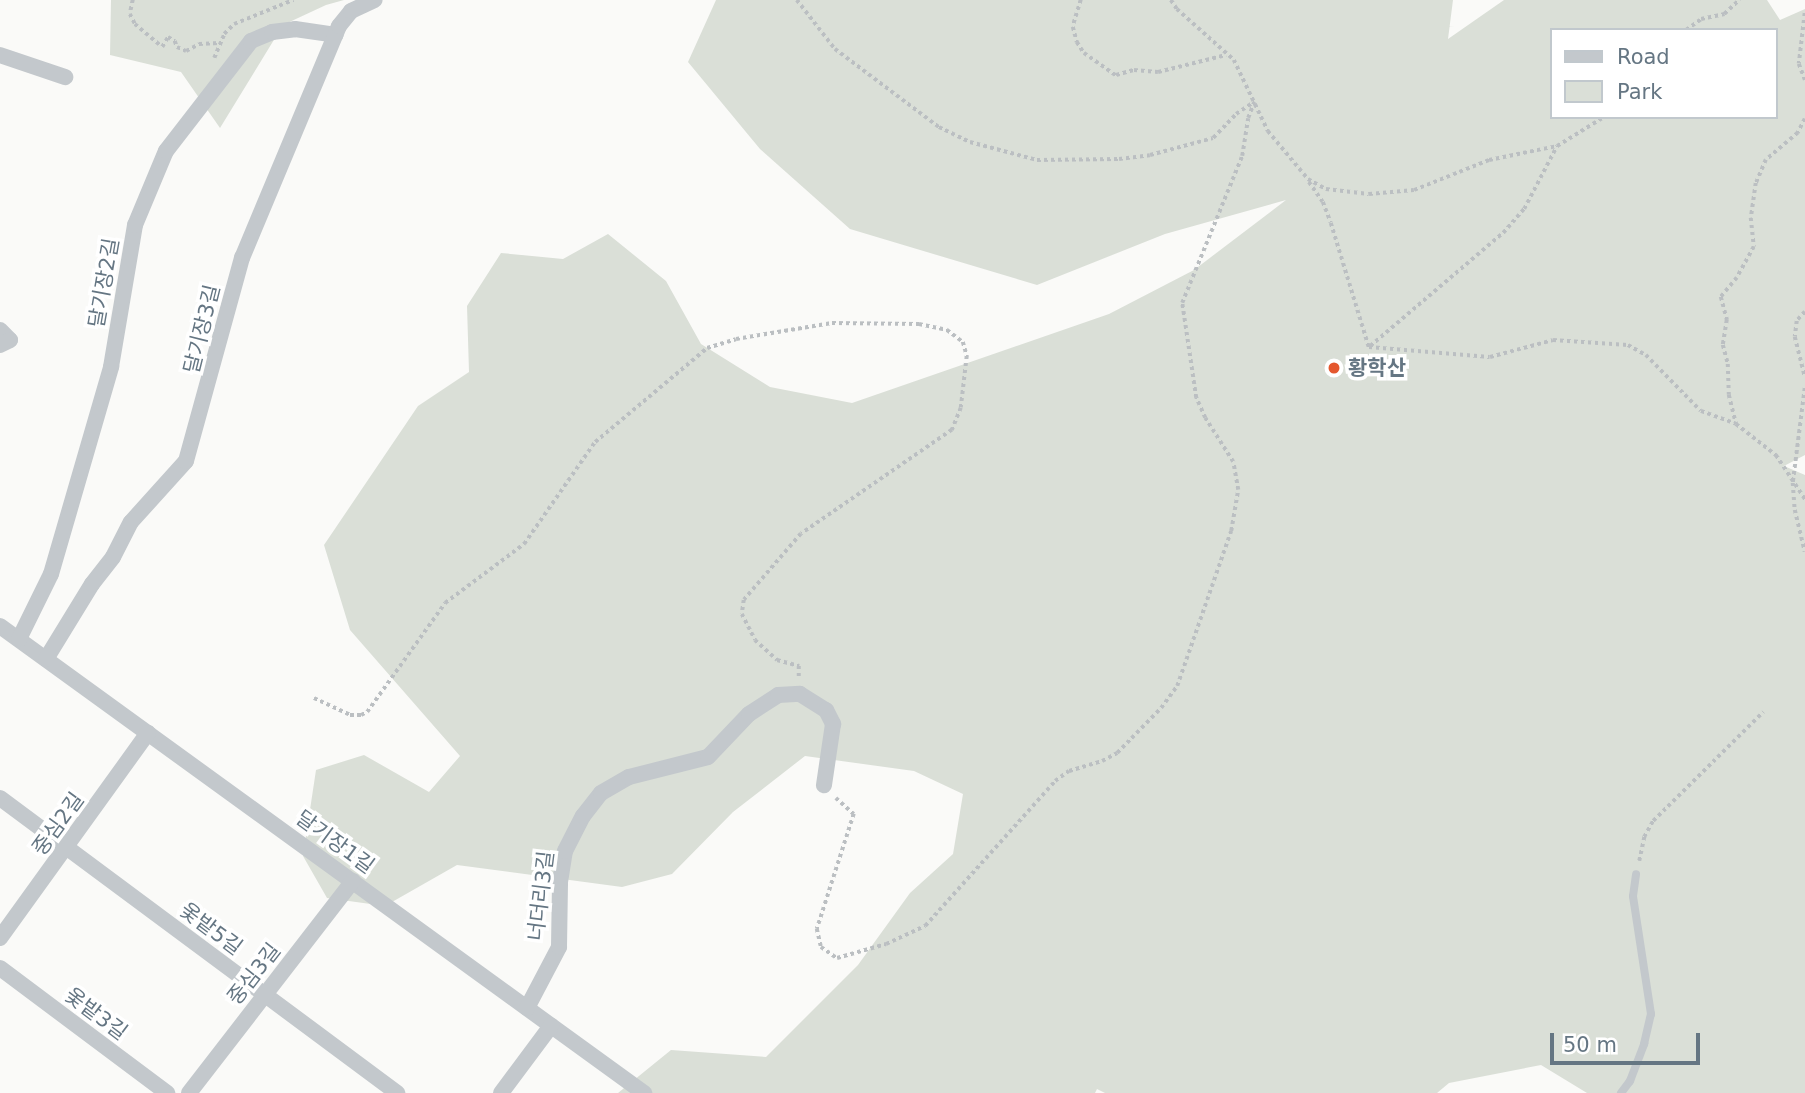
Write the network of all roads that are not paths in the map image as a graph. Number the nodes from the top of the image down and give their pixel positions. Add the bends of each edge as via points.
1 (375, 0) edge
2 (336, 36) junction
3 (0, 55) edge
4 (65, 77) dead end
5 (0, 330) edge
6 (0, 345) edge
7 (0, 626) edge
8 (19, 639) junction
9 (46, 659) junction
10 (148, 733) junction
11 (824, 785) road end
12 (0, 798) edge
13 (68, 848) junction
14 (1636, 874) road end
15 (353, 881) junction
16 (0, 938) edge
17 (0, 968) edge
18 (265, 995) junction
19 (527, 1008) junction
20 (551, 1026) junction
21 (167, 1093) edge
22 (189, 1093) edge
23 (397, 1093) edge
24 (500, 1093) edge
25 (644, 1093) edge
26 (1622, 1093) edge

1 - 2 street, 달기장3길 via 351,11
2 - 8 street, 달기장2길 via 295,29 251,41 166,152 135,225 111,367 51,575
2 - 9 street, 달기장3길 via 242,258 186,461 131,522
3 - 4 street
5 - 6 street via 10,340
7 - 8 street, 달기장1길
8 - 9 street, 달기장1길
9 - 10 street, 달기장1길
10 - 13 street, 중심2길
10 - 15 street, 달기장1길
11 - 19 street, 너더리3길 via 834,724 826,710 800,694 778,695 749,714 708,757 629,777 601,793 565,851 559,947
12 - 13 street, 옻밭5길
13 - 16 street, 중심2길
13 - 18 street, 옻밭5길
14 - 26 lane via 1633,895 1651,1014 1644,1044
15 - 18 street, 중심3길
15 - 19 street, 달기장1길
17 - 21 street, 옻밭3길
18 - 22 street, 중심3길
18 - 23 street, 옻밭5길
19 - 20 street, 달기장1길
20 - 24 street
20 - 25 street, 달기장1길

